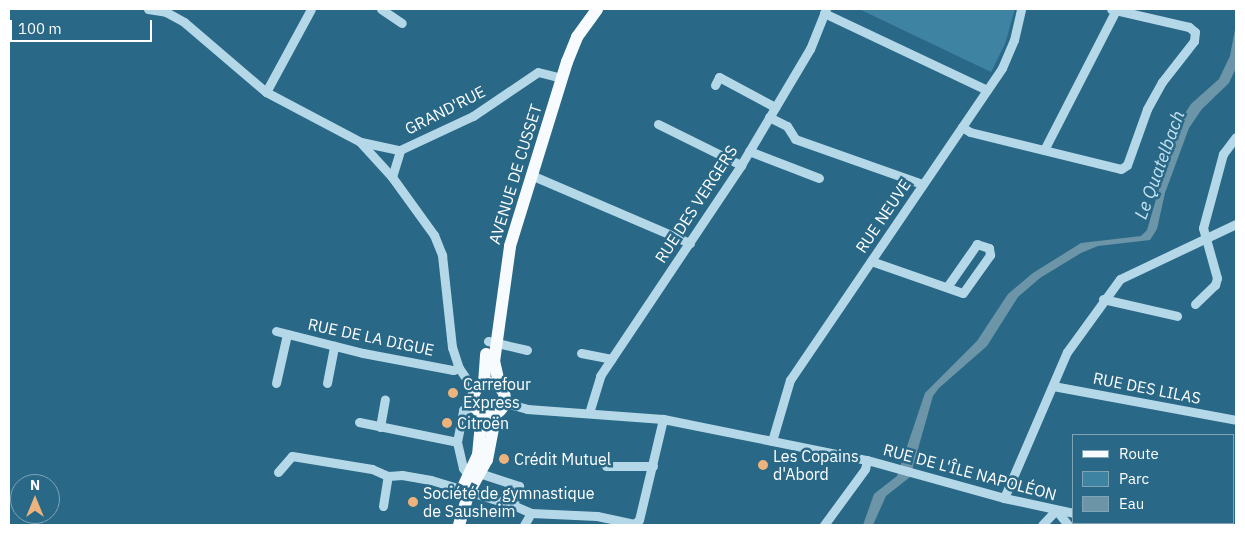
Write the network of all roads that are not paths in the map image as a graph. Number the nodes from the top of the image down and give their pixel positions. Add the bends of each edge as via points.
1 (148, 9) edge
2 (311, 9) edge
3 (381, 9) edge
4 (597, 9) edge
5 (1021, 9) edge
6 (1114, 9) edge
7 (825, 11) edge
8 (402, 24) dead end
9 (562, 78) junction
10 (715, 85) dead end
11 (987, 90) junction
12 (266, 92) junction
13 (775, 107) junction
14 (769, 117) junction
15 (658, 124) dead end
16 (962, 127) junction
17 (1236, 137) edge
18 (361, 142) junction
19 (400, 150) junction
20 (749, 150) junction
21 (1044, 150) junction
22 (741, 165) junction
23 (532, 175) junction
24 (392, 177) junction
25 (819, 178) dead end
26 (922, 184) junction
27 (1236, 224) edge
28 (1206, 238) junction
29 (690, 243) junction
30 (870, 261) junction
31 (947, 287) junction
32 (1103, 299) junction
33 (1195, 304) dead end
34 (1177, 316) dead end
35 (276, 331) dead end
36 (288, 334) junction
37 (492, 342) junction
38 (334, 346) junction
39 (527, 350) dead end
40 (581, 353) dead end
41 (611, 359) junction
42 (459, 368) junction
43 (276, 383) dead end
44 (327, 384) dead end
45 (1053, 386) junction
46 (500, 387) junction
47 (480, 388) junction
48 (385, 399) dead end
49 (505, 403) junction
50 (478, 410) junction
51 (589, 412) junction
52 (496, 414) junction
53 (663, 419) junction
54 (1236, 420) edge
55 (359, 422) dead end
56 (380, 427) junction
57 (772, 441) junction
58 (457, 442) junction
59 (868, 460) junction
60 (606, 466) dead end
61 (653, 466) junction
62 (278, 472) dead end
63 (475, 475) junction
64 (388, 476) junction
65 (466, 491) junction
66 (1004, 498) junction
67 (383, 506) dead end
68 (513, 506) junction
69 (1056, 510) junction
70 (531, 513) junction
71 (1072, 513) edge
72 (454, 525) edge
73 (459, 525) edge
74 (524, 525) edge
75 (824, 525) edge
76 (1042, 525) edge
77 (1068, 525) edge

1 - 12 street via 166,12 184,22
2 - 12 street
3 - 8 street
4 - 9 main road via 577,37
5 - 11 street, RUE NEUVE via 1011,47
6 - 21 street
6 - 21 street via 1189,27 1195,32 1194,41 1162,82 1147,110 1127,165 1121,168
7 - 11 street
7 - 13 street, RUE DES VERGERS via 810,49
9 - 19 street, GRAND'RUE via 538,72 473,116
9 - 23 main road, AVENUE DE CUSSET
10 - 13 street via 719,77
11 - 16 street, RUE NEUVE
12 - 18 street
13 - 14 street, RUE DES VERGERS
14 - 20 street, RUE DES VERGERS
14 - 26 street via 787,126 795,139
15 - 22 street
16 - 21 street
16 - 26 street, RUE NEUVE
17 - 28 street via 1223,154 1203,228
18 - 19 street
18 - 24 street
19 - 24 street, GRAND'RUE
20 - 22 street, RUE DES VERGERS
20 - 25 street
22 - 29 street, RUE DES VERGERS
23 - 29 street
23 - 37 main road, AVENUE DE CUSSET via 510,246
24 - 42 street via 434,235 442,255
26 - 30 street, RUE NEUVE
27 - 28 street
28 - 32 street via 1120,279
28 - 33 street via 1217,278
29 - 41 street, RUE DES VERGERS
30 - 31 street
30 - 57 street, RUE NEUVE via 790,380
31 - 31 street via 963,293 990,255 989,248 978,244
32 - 34 street
32 - 45 street via 1067,352
35 - 36 street, RUE DE LA DIGUE
36 - 38 street, RUE DE LA DIGUE
36 - 43 street
37 - 39 street
37 - 46 main road, AVENUE DE CUSSET
37 - 47 main road, AVENUE DE CUSSET
38 - 42 street, RUE DE LA DIGUE via 454,370
38 - 44 street
40 - 41 street
41 - 51 street, RUE DES VERGERS via 600,376
42 - 47 street
45 - 54 street, RUE DES LILAS
45 - 66 street
46 - 47 main road
46 - 49 main road via 505,394
47 - 50 main road
48 - 56 street
49 - 51 street, RUE DE L'ÎLE NAPOLÉON via 526,409
49 - 52 main road
50 - 52 main road
50 - 58 street via 463,410
50 - 63 main road via 480,446
51 - 53 street, RUE DE L'ÎLE NAPOLÉON
52 - 63 main road
53 - 57 street, RUE DE L'ÎLE NAPOLÉON
53 - 61 street
55 - 56 street
56 - 58 street
57 - 59 street, RUE DE L'ÎLE NAPOLÉON
58 - 63 street via 463,468
59 - 66 street, RUE DE L'ÎLE NAPOLÉON
59 - 75 street via 865,469
60 - 61 street
61 - 70 street via 640,520 634,524 597,516
62 - 64 street via 292,456 372,469
63 - 65 main road
63 - 68 street via 519,486
64 - 65 street via 402,475
64 - 67 street
65 - 68 street
65 - 72 main road
65 - 73 main road
66 - 69 street, RUE DE L'ÎLE NAPOLÉON
68 - 70 street
69 - 71 street, RUE DE L'ÎLE NAPOLÉON
69 - 76 street
69 - 77 street
70 - 74 street

